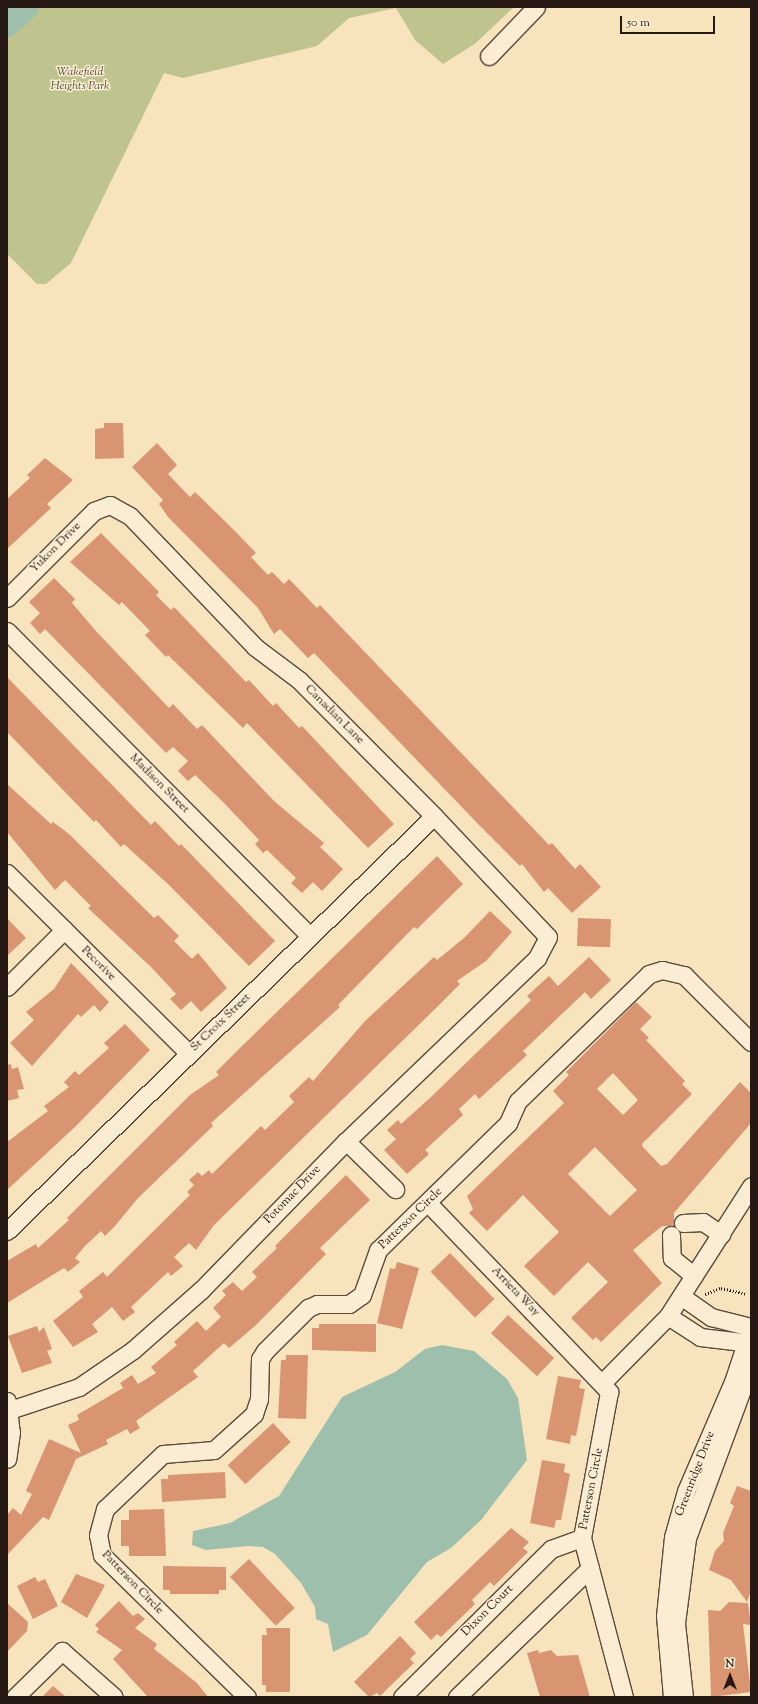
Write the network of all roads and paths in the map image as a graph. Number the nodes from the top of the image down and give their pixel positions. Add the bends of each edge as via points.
1 (536, 7) edge
2 (489, 56) dead end
3 (110, 505) joint
4 (7, 598) edge
5 (7, 631) edge
6 (434, 816) junction
7 (7, 873) edge
8 (64, 930) junction
9 (310, 936) junction
10 (548, 937) joint
11 (7, 987) edge
12 (751, 1042) edge
13 (189, 1054) junction
14 (346, 1141) junction
15 (751, 1186) edge
16 (395, 1189) dead end
17 (428, 1203) junction
18 (683, 1223) dead end
19 (7, 1231) edge
20 (721, 1234) junction
21 (671, 1235) dead end
22 (694, 1276) junction
23 (698, 1292) dead end
24 (746, 1294) dead end
25 (681, 1296) junction
26 (668, 1316) junction
27 (750, 1335) edge
28 (751, 1365) edge
29 (603, 1382) junction
30 (8, 1408) edge
31 (7, 1459) edge
32 (582, 1538) junction
33 (590, 1568) junction
34 (15, 1697) edge
35 (114, 1697) edge
36 (247, 1697) edge
37 (402, 1697) edge
38 (457, 1697) edge
39 (624, 1697) edge
40 (672, 1697) edge
41 (684, 1697) edge

1 - 2 street
3 - 4 street, Yukon Drive via 94,511
3 - 6 street, Canadian Lane via 130,516 256,647 300,680
5 - 9 street, Madison Street
6 - 9 street, St Croix Street
6 - 10 street, Canadian Lane
7 - 8 street, Pecorive
8 - 11 street
8 - 13 street, Pecorive
9 - 13 street, St Croix Street
10 - 14 street, Potomac Drive via 536,958
12 - 17 street, Patterson Circle via 684,975 662,970 649,974 518,1101 508,1123
13 - 19 street, St Croix Street
14 - 16 street
14 - 30 street, Potomac Drive via 201,1290 133,1350 79,1387
15 - 20 street
17 - 29 street, Arrieta Way
17 - 36 street, Patterson Circle via 378,1250 362,1295 349,1304 317,1304 308,1308 265,1351 260,1358 259,1399 254,1414 214,1450 163,1454 101,1515 98,1535 102,1555
18 - 20 street via 703,1222
20 - 22 street
21 - 22 street via 672,1258
22 - 25 street
23 - 24 path via 710,1295 721,1288
25 - 26 street
25 - 27 street via 711,1316
26 - 27 street via 700,1337
26 - 29 street
27 - 40 street, Greenridge Drive via 733,1382 686,1491 673,1538 665,1616
28 - 41 street, Greenridge Drive via 687,1538 676,1623
29 - 32 street, Patterson Circle via 610,1401
30 - 31 street
32 - 33 street, Patterson Circle
32 - 37 street, Dixon Court via 551,1549
33 - 38 street
33 - 39 street, Patterson Circle
34 - 35 street via 62,1651

